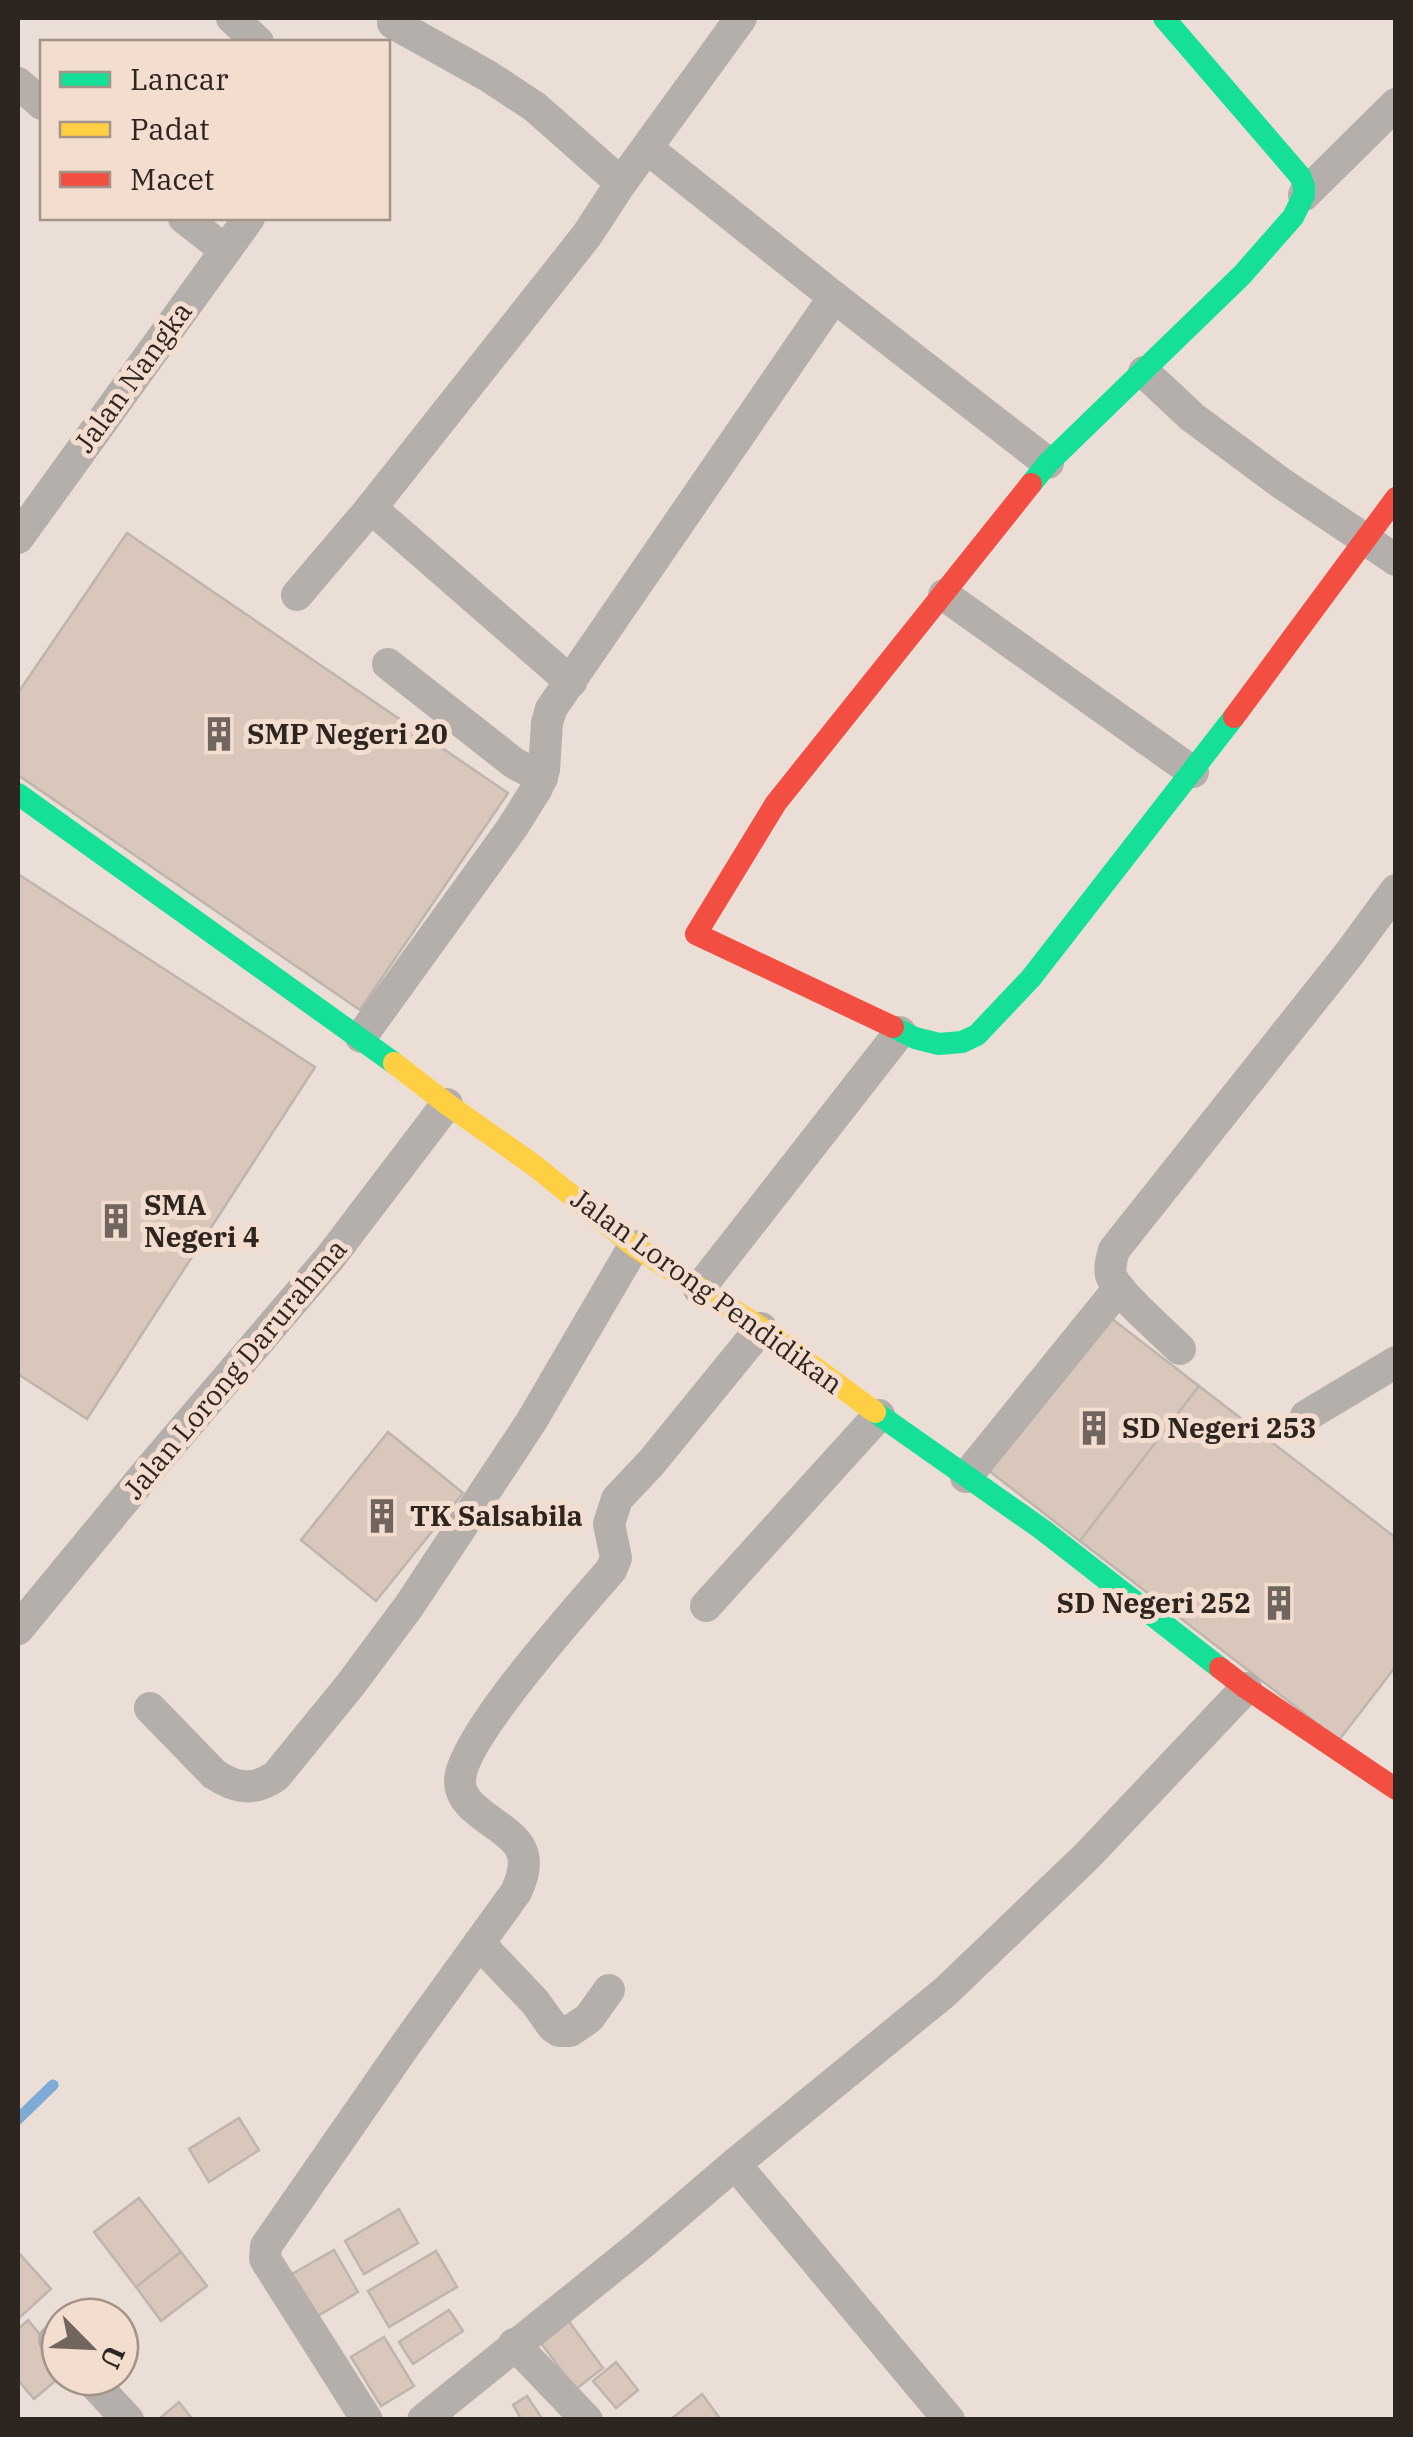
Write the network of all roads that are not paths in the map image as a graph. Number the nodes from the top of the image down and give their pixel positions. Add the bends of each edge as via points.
1 (232, 18) edge
2 (741, 18) edge
3 (1164, 18) edge
4 (389, 28) edge
5 (256, 40) edge
6 (18, 84) edge
7 (40, 102) edge
8 (1396, 104) edge
9 (648, 149) junction
10 (621, 182) junction
11 (1304, 195) junction
12 (186, 220) edge
13 (247, 220) edge
14 (224, 250) junction
15 (834, 298) junction
16 (1144, 372) junction
17 (1048, 463) junction
18 (1396, 498) edge
19 (28, 502) edge
20 (371, 508) junction
21 (18, 538) edge
22 (1364, 541) junction
23 (1396, 560) edge
24 (944, 595) junction
25 (297, 596) dead end
26 (388, 664) dead end
27 (570, 682) junction
28 (1193, 772) junction
29 (542, 778) junction
30 (18, 794) edge
31 (1396, 890) edge
32 (900, 1032) junction
33 (361, 1037) junction
34 (447, 1104) junction
35 (634, 1246) junction
36 (1119, 1288) junction
37 (699, 1289) junction
38 (761, 1328) junction
39 (1180, 1349) dead end
40 (1396, 1362) edge
41 (879, 1415) junction
42 (1306, 1416) dead end
43 (966, 1477) junction
44 (706, 1606) dead end
45 (18, 1629) edge
46 (1246, 1688) junction
47 (150, 1708) dead end
48 (1396, 1789) edge
49 (479, 1943) junction
50 (609, 1990) dead end
51 (735, 2164) junction
52 (514, 2344) junction
53 (107, 2397) edge
54 (128, 2420) edge
55 (368, 2420) edge
56 (424, 2420) edge
57 (587, 2420) edge
58 (950, 2420) edge

1 - 5 street
2 - 9 street
3 - 11 street via 1286,158
4 - 10 street via 488,76
6 - 7 street
8 - 11 street
9 - 10 street
9 - 15 street
10 - 20 street via 587,235
11 - 16 street via 1242,275
12 - 14 street
13 - 14 street, Jalan Nangka
14 - 19 street, Jalan Nangka
15 - 17 street
15 - 27 street
16 - 17 street
16 - 22 street via 1192,417
17 - 24 street
18 - 22 street
19 - 21 street, Jalan Nangka
20 - 25 street
20 - 27 street
22 - 23 street
22 - 28 street
24 - 28 street
24 - 32 street via 776,803 696,934
26 - 29 street
27 - 29 street via 551,709
28 - 32 street via 1031,978 977,1036 946,1046
29 - 33 street
30 - 33 street, Jalan Lorong Pendidikan
31 - 36 street via 1114,1250 1111,1276
32 - 37 street
33 - 34 street, Jalan Lorong Pendidikan
34 - 35 street, Jalan Lorong Pendidikan
34 - 45 street, Jalan Lorong Darurahma via 330,1259
35 - 37 street, Jalan Lorong Pendidikan
35 - 47 street via 530,1422 409,1606 276,1776 251,1787 226,1782
36 - 39 street
36 - 43 street
37 - 38 street, Jalan Lorong Pendidikan
38 - 41 street, Jalan Lorong Pendidikan
38 - 49 street via 617,1499 609,1524 616,1558 611,1570 470,1749 460,1780 463,1793 520,1848 524,1865 516,1892
40 - 42 street
41 - 43 street, Jalan Lorong Pendidikan
41 - 44 street
43 - 46 street, Jalan Lorong Pendidikan
46 - 48 street, Jalan Lorong Pendidikan
46 - 51 street via 1088,1856 945,1992
49 - 50 street via 559,2031 570,2032 589,2018
49 - 55 street via 266,2246 265,2258
51 - 52 street
51 - 58 street
52 - 56 street
52 - 57 street
53 - 54 street

